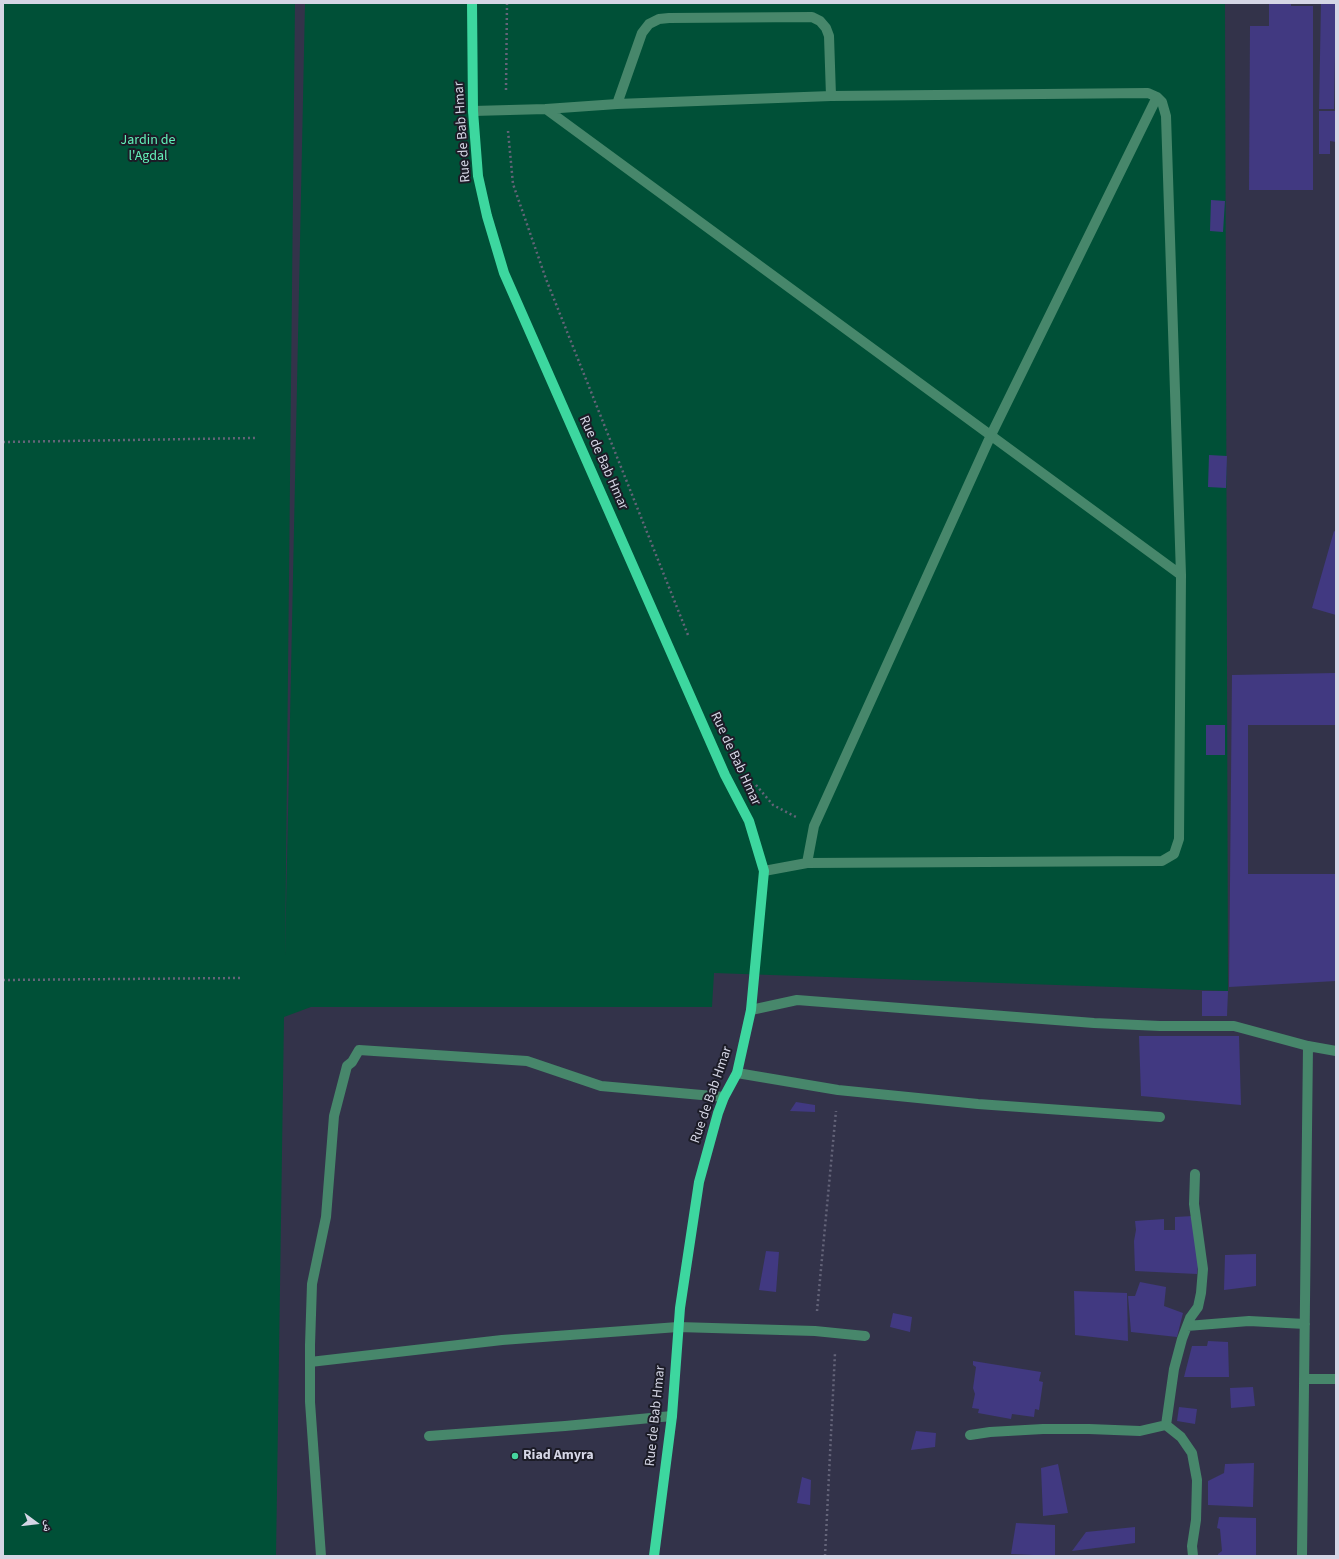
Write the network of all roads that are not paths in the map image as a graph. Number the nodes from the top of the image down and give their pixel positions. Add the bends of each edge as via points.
1 (472, 3) edge
2 (831, 96) junction
3 (1157, 97) junction
4 (617, 104) junction
5 (546, 109) junction
6 (473, 111) junction
7 (991, 435) junction
8 (1181, 575) junction
9 (807, 864) junction
10 (764, 871) junction
11 (751, 1010) junction
12 (1308, 1046) junction
13 (1336, 1052) edge
14 (737, 1074) junction
15 (724, 1096) junction
16 (1160, 1117) dead end
17 (1195, 1174) dead end
18 (1305, 1324) junction
19 (1187, 1326) junction
20 (678, 1327) junction
21 (865, 1336) dead end
22 (310, 1362) junction
23 (1304, 1379) junction
24 (1336, 1379) edge
25 (672, 1416) junction
26 (1166, 1425) junction
27 (970, 1435) dead end
28 (430, 1436) dead end
29 (321, 1556) edge
30 (654, 1556) edge
31 (1193, 1556) edge
32 (1302, 1556) edge

1 - 6 main road, Rue de Bab Hmar
2 - 3 street via 1148,93
2 - 4 street
2 - 4 street via 829,36 820,21 812,17 669,18 649,24 642,33
3 - 7 street
3 - 8 street via 1162,102 1166,116
4 - 5 street
5 - 6 street
5 - 7 street
6 - 10 main road, Rue de Bab Hmar via 478,176 504,273 725,774 749,821
7 - 8 street
7 - 9 street via 814,826
8 - 9 street via 1179,839 1174,854 1162,861
9 - 10 street
10 - 11 main road, Rue de Bab Hmar
11 - 12 street via 797,1000 1094,1024 1234,1026
11 - 14 main road, Rue de Bab Hmar
12 - 13 street
12 - 18 street
14 - 15 main road, Rue de Bab Hmar
14 - 16 street via 838,1090 978,1104
15 - 20 main road, Rue de Bab Hmar via 699,1182
15 - 22 street via 601,1086 527,1061 359,1050 352,1062 346,1066 334,1116 326,1217 312,1284
17 - 19 street via 1194,1204 1203,1270 1198,1307
18 - 19 street via 1249,1320
18 - 23 street
19 - 26 street via 1174,1370
20 - 21 street via 815,1330
20 - 22 street via 502,1340
20 - 25 main road, Rue de Bab Hmar
22 - 29 street via 310,1402
23 - 24 street
23 - 32 street
25 - 28 street
25 - 30 main road, Rue de Bab Hmar
26 - 27 street via 1140,1431 1043,1429
26 - 31 street via 1181,1437 1192,1453 1197,1480

